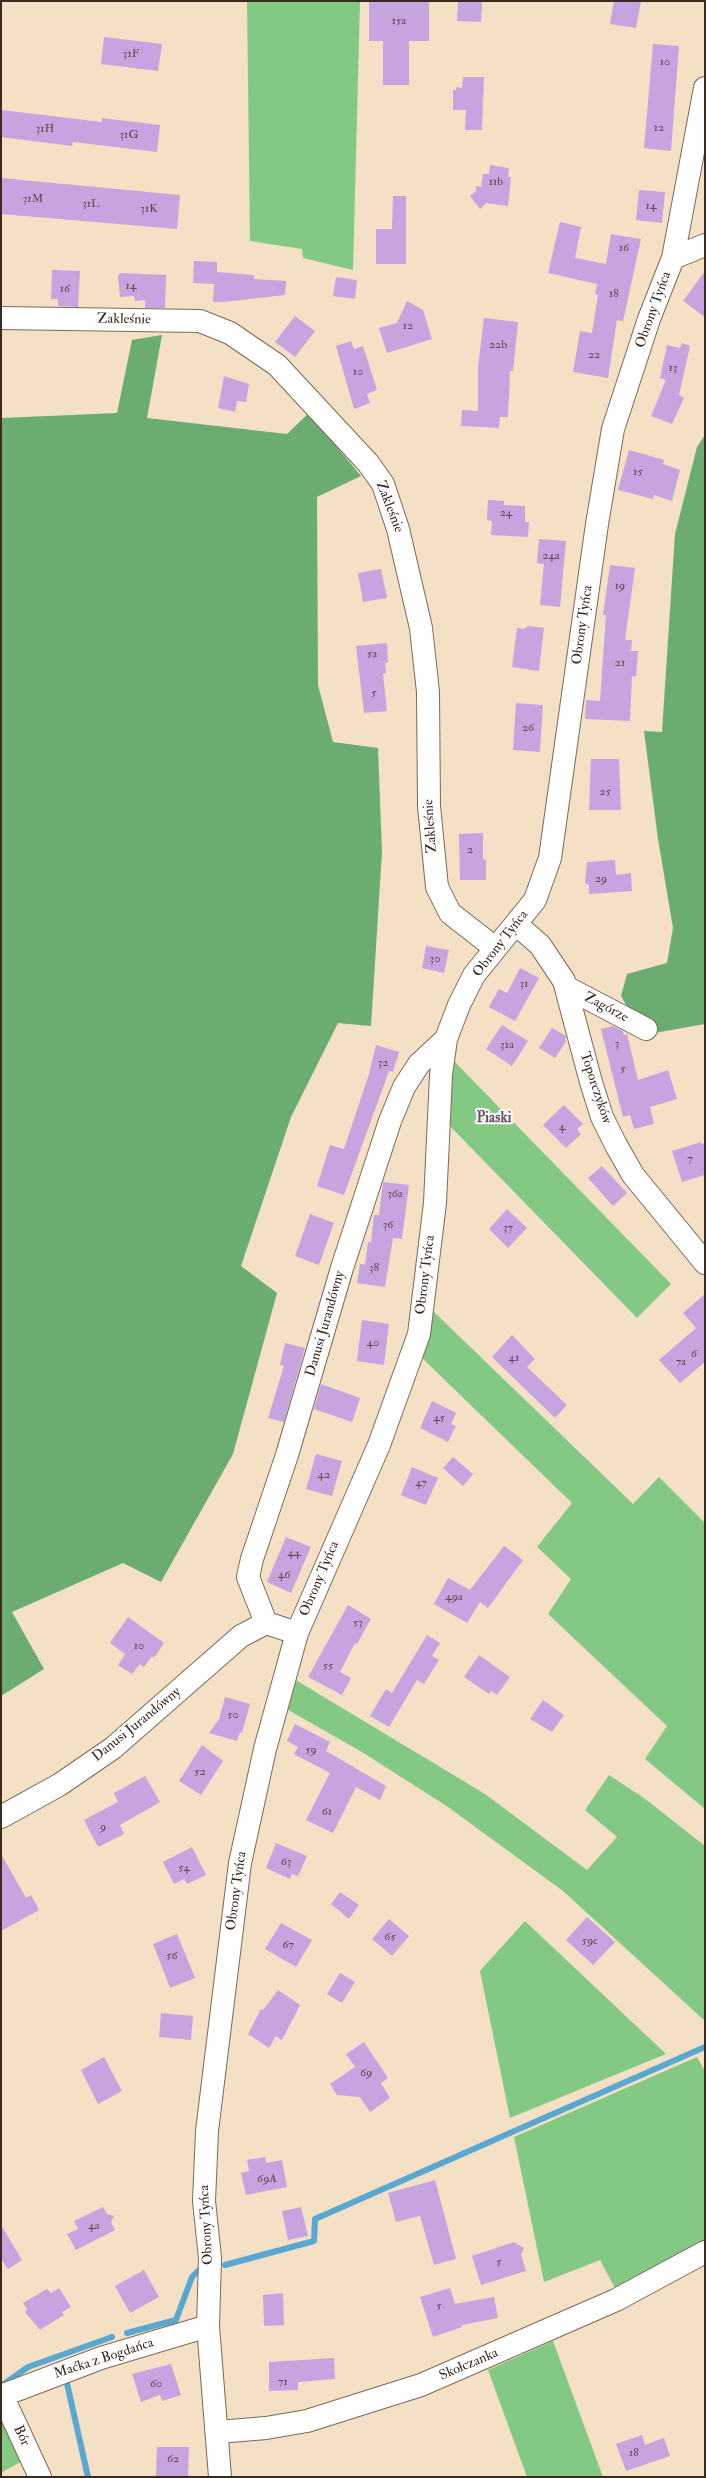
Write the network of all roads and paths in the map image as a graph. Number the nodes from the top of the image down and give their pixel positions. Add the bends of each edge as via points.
1 (704, 100) edge
2 (705, 245) edge
3 (673, 258) junction
4 (1, 318) edge
5 (517, 924) junction
6 (494, 948) junction
7 (566, 987) junction
8 (646, 1029) dead end
9 (446, 1039) junction
10 (705, 1263) edge
11 (266, 1623) junction
12 (297, 1633) junction
13 (1, 1817) edge
14 (705, 2252) edge
15 (208, 2326) junction
16 (2, 2396) edge
17 (218, 2432) junction
18 (40, 2477) edge
19 (220, 2477) edge

1 - 3 street, Obrony Tyńca
2 - 3 street
3 - 5 street, Obrony Tyńca via 648,319 613,429 550,858 535,900
4 - 6 street, Zakleśnie via 200,321 230,333 277,365 368,463 383,484 398,529 421,628 428,692 429,806 437,887 450,913
5 - 6 street, Obrony Tyńca
5 - 7 street, Toporczyków via 540,945
6 - 9 street, Obrony Tyńca via 474,976
7 - 8 street, Zagórze
7 - 10 street, Toporczyków via 602,1117 633,1175
9 - 11 street, Danusi Jurandówny via 419,1064 404,1087 390,1121 342,1268 288,1455 252,1559 248,1577
9 - 12 street, Obrony Tyńca via 441,1075 435,1203 419,1334 379,1445
11 - 12 street
11 - 13 street, Danusi Jurandówny via 240,1636 113,1748 59,1785
12 - 15 street, Obrony Tyńca via 265,1749 239,1871 207,2131 204,2201 210,2258
14 - 17 street, Skołczanka via 616,2300 421,2385 307,2421
15 - 16 street, Maćka z Bogdańca via 101,2358
15 - 17 street, Obrony Tyńca
16 - 18 street, Bór
17 - 19 street, Obrony Tyńca

